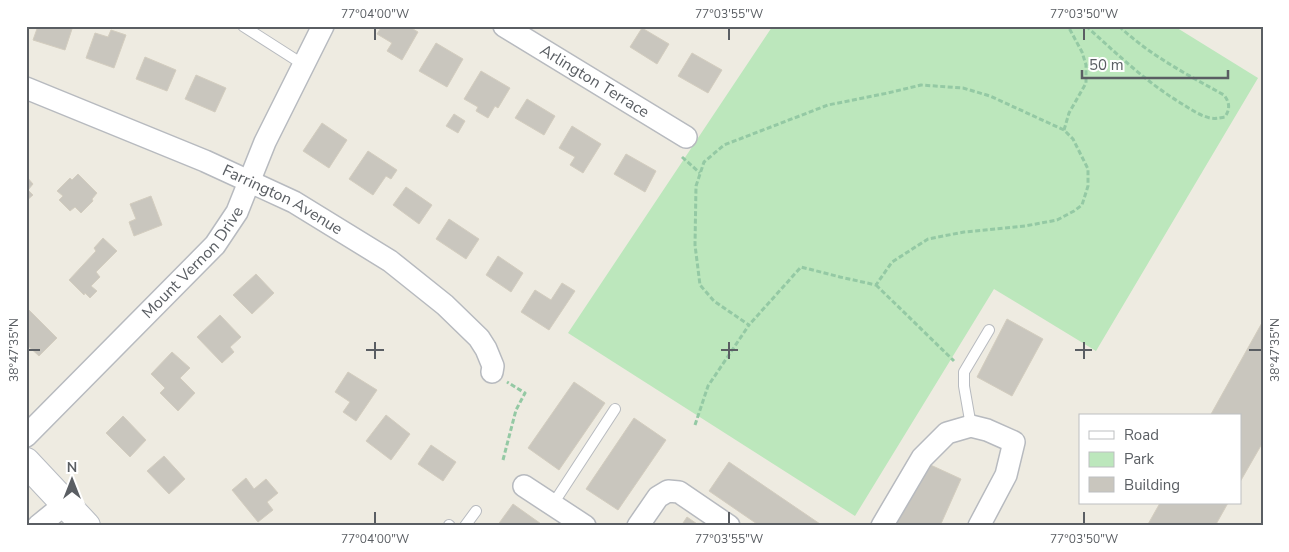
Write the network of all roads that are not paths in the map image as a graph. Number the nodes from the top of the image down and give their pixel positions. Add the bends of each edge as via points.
1 (243, 26) edge
2 (323, 26) edge
3 (504, 26) edge
4 (304, 65) junction
5 (26, 88) edge
6 (686, 137) dead end
7 (249, 181) junction
8 (989, 330) dead end
9 (492, 372) road end
10 (615, 409) dead end
11 (971, 426) junction
12 (26, 436) edge
13 (26, 462) edge
14 (524, 486) dead end
15 (65, 504) junction
16 (553, 504) junction
17 (476, 511) dead end
18 (38, 526) edge
19 (86, 526) edge
20 (465, 526) edge
21 (585, 526) edge
22 (638, 526) edge
23 (729, 526) edge
24 (882, 526) edge
25 (979, 526) edge

1 - 4 lane
2 - 4 street, Mount Vernon Drive
3 - 6 street, Arlington Terrace
4 - 7 street, Mount Vernon Drive
5 - 7 street, Farrington Avenue
7 - 9 street, Farrington Avenue via 294,202 390,261 473,331 486,349
7 - 12 street, Mount Vernon Drive via 237,212 214,245
8 - 11 lane via 964,372
10 - 16 lane
11 - 24 street via 948,433 922,458
11 - 25 street via 1014,442 1006,475
13 - 15 main road
14 - 16 street
15 - 18 street
15 - 19 main road
16 - 21 street
17 - 20 lane
22 - 23 street via 658,497 668,491 679,492

